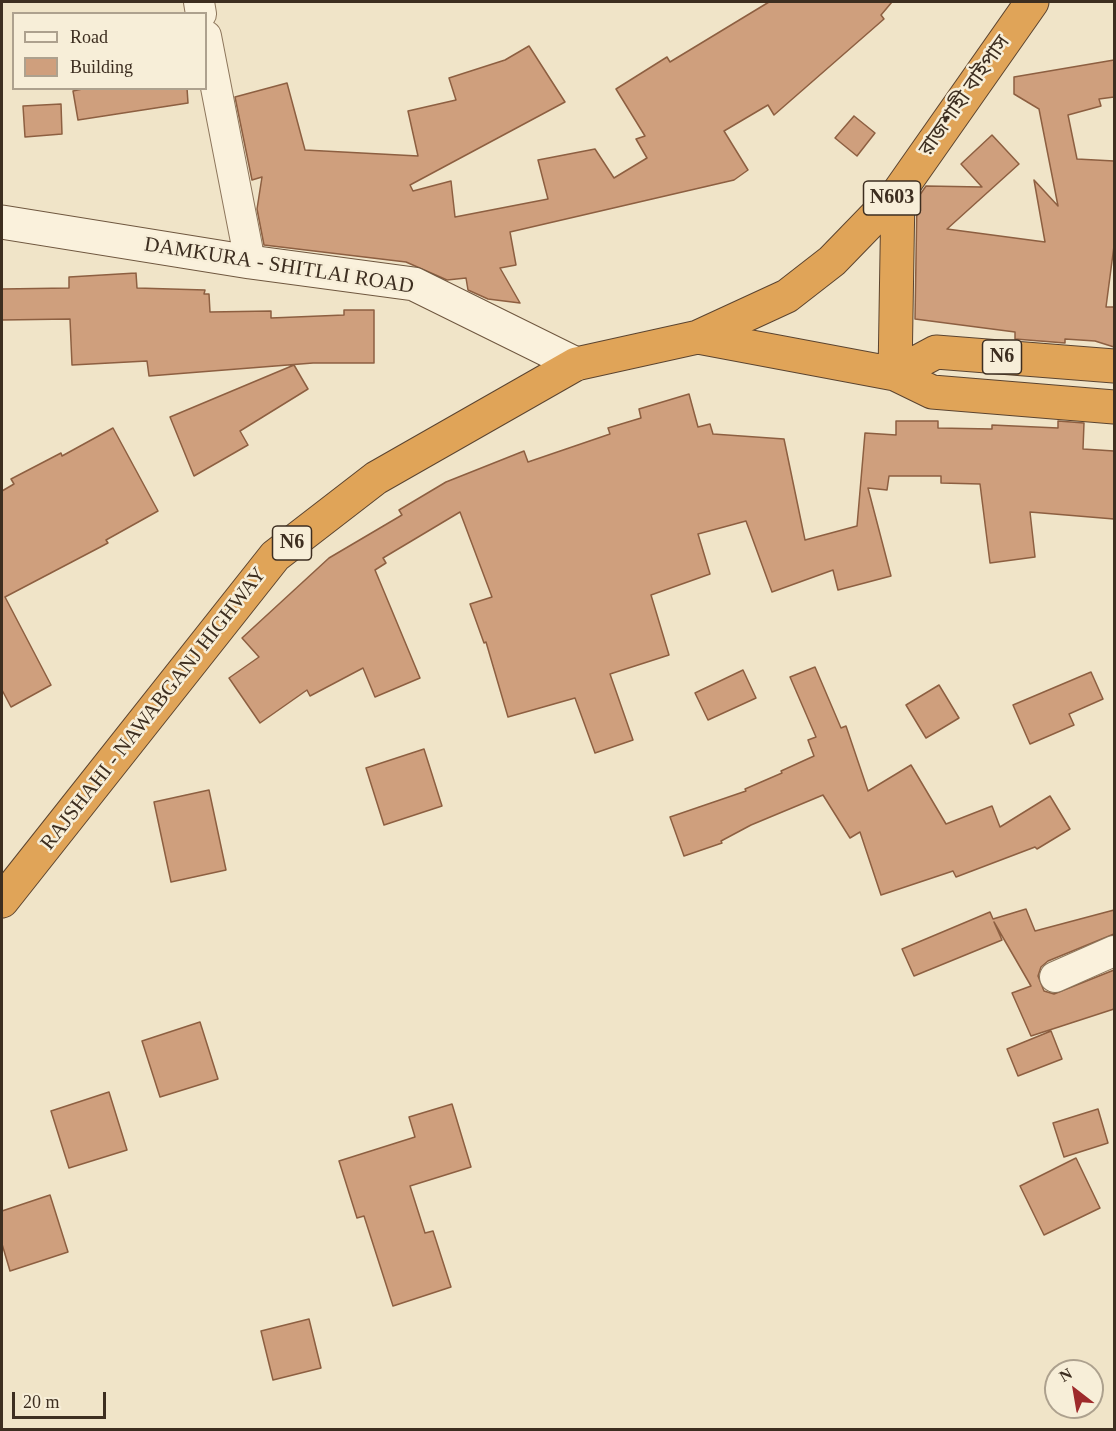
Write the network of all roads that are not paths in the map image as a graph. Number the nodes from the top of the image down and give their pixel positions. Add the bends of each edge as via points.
1 (1032, 2) edge
2 (207, 41) edge
3 (898, 192) junction
4 (2, 222) edge
5 (250, 262) junction
6 (698, 337) junction
7 (576, 364) junction
8 (1114, 366) edge
9 (895, 374) junction
10 (1114, 407) edge
11 (2, 901) edge
12 (1114, 951) edge
13 (1055, 977) dead end

1 - 3 highway, রাজশাহী বাইপাস / N603
2 - 5 street
3 - 6 highway, রাজশাহী বাইপাস / N603 via 832,261 787,296
3 - 9 highway
4 - 5 street, DAMKURA - SHITLAI ROAD
5 - 7 street, DAMKURA - SHITLAI ROAD via 414,284
6 - 7 highway, RAJSHAHI - NAWABGANJ HIGHWAY / N6
6 - 9 highway, N6
7 - 11 highway, RAJSHAHI - NAWABGANJ HIGHWAY / N6 via 376,478 275,556
8 - 9 highway, N6 via 936,352
9 - 10 highway, N6 via 932,392
12 - 13 street

